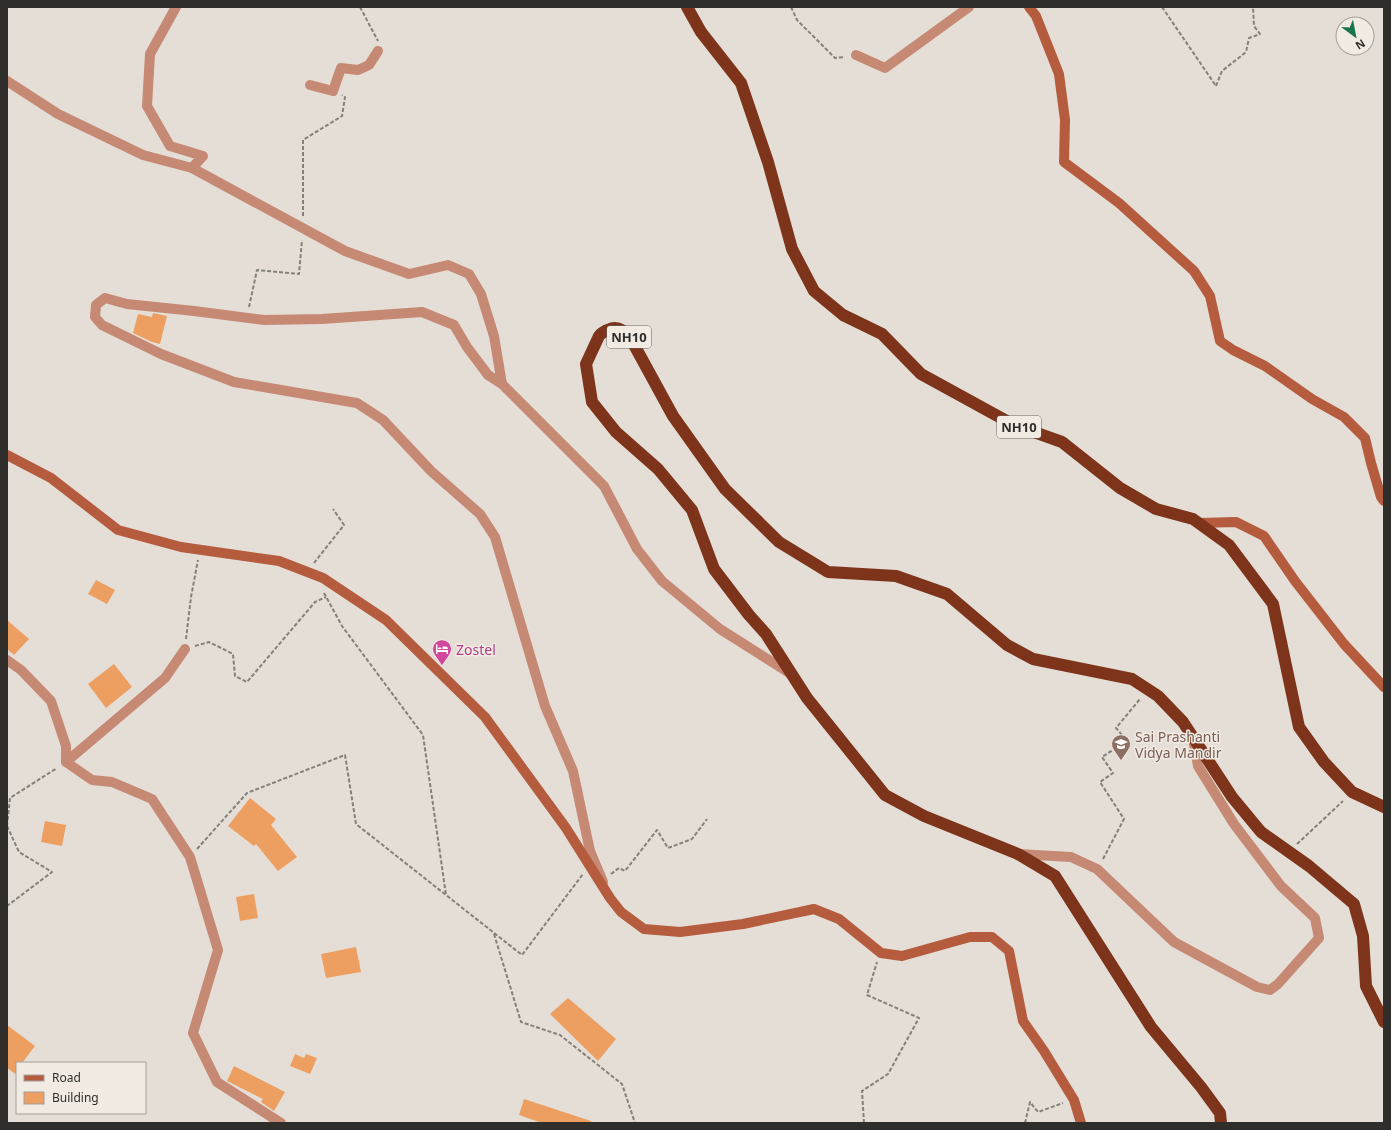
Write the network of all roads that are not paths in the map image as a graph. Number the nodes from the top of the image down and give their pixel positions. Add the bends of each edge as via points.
1 (176, 7) edge
2 (687, 7) edge
3 (969, 7) edge
4 (1029, 7) edge
5 (378, 51) road end
6 (856, 55) road end
7 (7, 81) edge
8 (310, 85) dead end
9 (192, 168) junction
10 (502, 384) junction
11 (7, 455) edge
12 (1384, 501) edge
13 (1199, 523) junction
14 (185, 649) road end
15 (7, 660) edge
16 (791, 674) junction
17 (1384, 687) edge
18 (1192, 736) junction
19 (66, 762) junction
20 (1384, 807) edge
21 (1018, 854) junction
22 (610, 898) junction
23 (1384, 1022) edge
24 (281, 1123) edge
25 (1081, 1123) edge
26 (1221, 1123) edge

1 - 9 street via 150,54 147,106 170,146 203,156
2 - 13 highway, NH10 via 701,32 741,83 768,162 792,249 814,290 843,314 882,334 921,374 1014,425 1062,442 1120,488 1156,509
3 - 6 street via 885,68
4 - 12 main road via 1036,16 1059,74 1065,120 1064,162 1118,203 1194,271 1210,296 1220,341 1265,366 1312,399 1344,417 1365,438
5 - 8 street via 370,65 358,70 341,68 333,91
7 - 9 street via 58,114 143,155
9 - 10 street via 344,251 409,274 448,265 468,274 481,294 494,336
10 - 16 street via 604,486 637,549 662,581 720,629
10 - 22 street via 488,375 454,325 422,312 264,320 127,304 105,298 96,305 95,317 102,325 161,354 234,382 357,403 383,420 431,471 480,514 495,536 545,706 573,771 590,851
11 - 22 main road via 50,478 118,530 181,547 279,560 323,578 386,620 484,717 566,828
13 - 17 main road via 1236,522 1264,536 1344,644
13 - 20 highway, NH10 via 1229,545 1272,604 1299,727 1324,762 1352,792
14 - 19 street via 165,678
15 - 19 street via 21,670 51,701 66,746
16 - 18 highway, NH10 via 766,634 714,569 692,510 658,469 616,432 592,402 586,364 602,332 614,328 625,332 673,416 726,490 779,542 828,572 896,576 947,594 1007,645 1033,659 1132,679 1158,696 1183,722
16 - 21 highway, NH10 via 807,698 885,795 924,816
18 - 21 street via 1198,766 1234,824 1281,886 1315,918 1319,938 1270,990 1257,987 1174,942 1097,869 1070,857
18 - 23 highway, NH10 via 1232,797 1261,832 1309,866 1354,904 1363,936 1366,986
19 - 24 street via 92,780 112,782 152,799 190,857 218,950 193,1033 217,1082
21 - 26 highway, NH10 via 1055,876 1151,1026 1220,1113
22 - 25 main road via 621,912 644,929 680,932 743,924 814,909 839,919 881,953 902,956 970,937 992,937 1009,951 1023,1021 1074,1100

